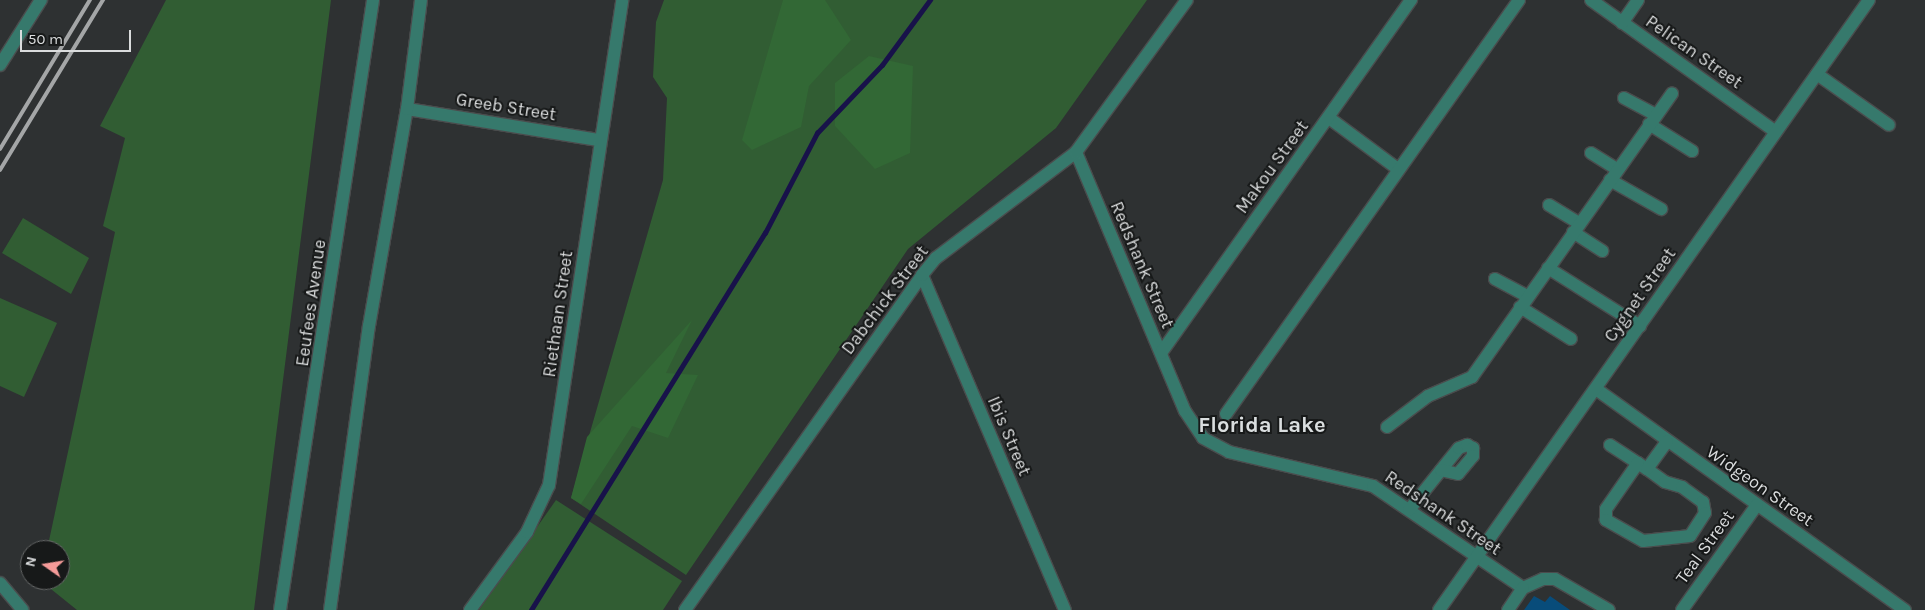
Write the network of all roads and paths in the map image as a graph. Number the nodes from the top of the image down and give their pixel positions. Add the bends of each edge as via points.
1 (41, 0) edge
2 (373, 0) edge
3 (421, 0) edge
4 (622, 0) edge
5 (1187, 0) edge
6 (1411, 0) edge
7 (1519, 0) edge
8 (1591, 0) edge
9 (1638, 0) edge
10 (1869, 0) edge
11 (1622, 23) junction
12 (0, 65) edge
13 (1817, 74) junction
14 (1672, 93) dead end
15 (1624, 98) dead end
16 (407, 109) junction
17 (1328, 118) junction
18 (1652, 120) junction
19 (1889, 125) dead end
20 (1776, 132) junction
21 (599, 140) junction
22 (1692, 151) dead end
23 (1076, 152) junction
24 (1591, 153) dead end
25 (1617, 168) junction
26 (1398, 169) junction
27 (1610, 180) junction
28 (1549, 205) dead end
29 (1661, 209) dead end
30 (1576, 228) junction
31 (1602, 250) dead end
32 (1548, 268) junction
33 (922, 275) junction
34 (1495, 279) dead end
35 (1527, 296) junction
36 (1520, 307) junction
37 (1640, 326) junction
38 (1571, 338) dead end
39 (1161, 354) junction
40 (1596, 389) junction
41 (1226, 414) dead end
42 (1387, 426) dead end
43 (1667, 441) junction
44 (1610, 445) dead end
45 (1643, 466) junction
46 (1441, 470) dead end
47 (1757, 505) junction
48 (1409, 510) junction
49 (1477, 556) junction
50 (0, 582) edge
51 (1523, 588) junction
52 (19, 608) edge
53 (280, 610) edge
54 (330, 610) edge
55 (470, 610) edge
56 (685, 610) edge
57 (1066, 610) edge
58 (1439, 610) edge
59 (1508, 610) edge
60 (1609, 610) edge
61 (1682, 610) edge
62 (1905, 610) edge

1 - 12 street
2 - 53 street, Eeufees Avenue
3 - 16 street
4 - 21 street, Riethaan Street
5 - 23 street, Dabchick Street
6 - 17 street, Makou Street
7 - 26 street
8 - 11 street, Pelican Street
9 - 11 street
10 - 13 street, Cygnet Street
11 - 20 street, Pelican Street
13 - 19 street
13 - 20 street, Cygnet Street
14 - 18 street
15 - 18 street
16 - 21 street, Greeb Street
16 - 54 street via 370,326
17 - 26 street
17 - 39 street, Makou Street
18 - 22 street
18 - 25 street
20 - 37 street, Cygnet Street
21 - 55 street, Riethaan Street via 549,484 527,532
23 - 33 street, Dabchick Street via 936,258
23 - 39 street, Redshank Street
24 - 25 street
25 - 27 street
26 - 41 street
27 - 29 street
27 - 30 street
28 - 30 street
30 - 31 street
30 - 32 street
32 - 35 street
32 - 37 street
33 - 56 street, Dabchick Street
33 - 57 street, Ibis Street
34 - 35 street
35 - 36 street
36 - 38 street
36 - 42 street via 1472,377 1428,396
37 - 40 street, Cygnet Street
39 - 48 street, Redshank Street via 1185,410 1203,438 1214,445 1229,452 1363,483
40 - 43 street, Widgeon Street
40 - 49 street, Cygnet Street
43 - 45 street
43 - 47 street, Widgeon Street
44 - 45 street
45 - 45 street via 1665,482 1682,487 1706,506 1706,513 1690,536 1643,540 1606,520 1606,509
46 - 48 street
47 - 61 street, Teal Street
47 - 62 street, Widgeon Street
48 - 49 street, Redshank Street
49 - 51 street, Redshank Street
49 - 58 street, Cygnet Street
50 - 52 street
51 - 59 street
51 - 60 street via 1543,578 1555,579

